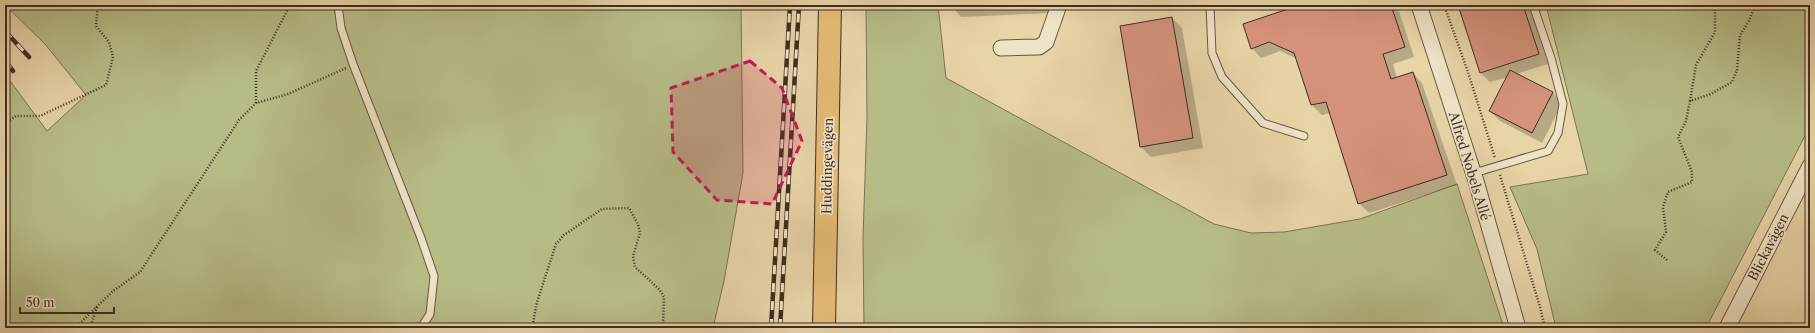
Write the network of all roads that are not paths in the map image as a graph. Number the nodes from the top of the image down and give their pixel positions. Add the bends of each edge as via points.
1 (338, 5) edge
2 (830, 5) edge
3 (1059, 5) edge
4 (1210, 5) edge
5 (1419, 5) edge
6 (1533, 5) edge
7 (1001, 48) dead end
8 (1304, 136) dead end
9 (1810, 166) edge
10 (1474, 173) junction
11 (1733, 325) edge
12 (421, 328) edge
13 (824, 328) edge
14 (1518, 328) edge

1 - 12 lane via 341,28 434,276 430,314
2 - 13 main road, Huddingevägen
3 - 7 street via 1046,42 1039,47
4 - 8 lane via 1212,53 1222,78 1263,123
5 - 10 street, Alfred Nobels Allé
6 - 10 lane via 1563,104 1558,133 1548,151
9 - 11 street, Blickavägen
10 - 14 street, Alfred Nobels Allé

